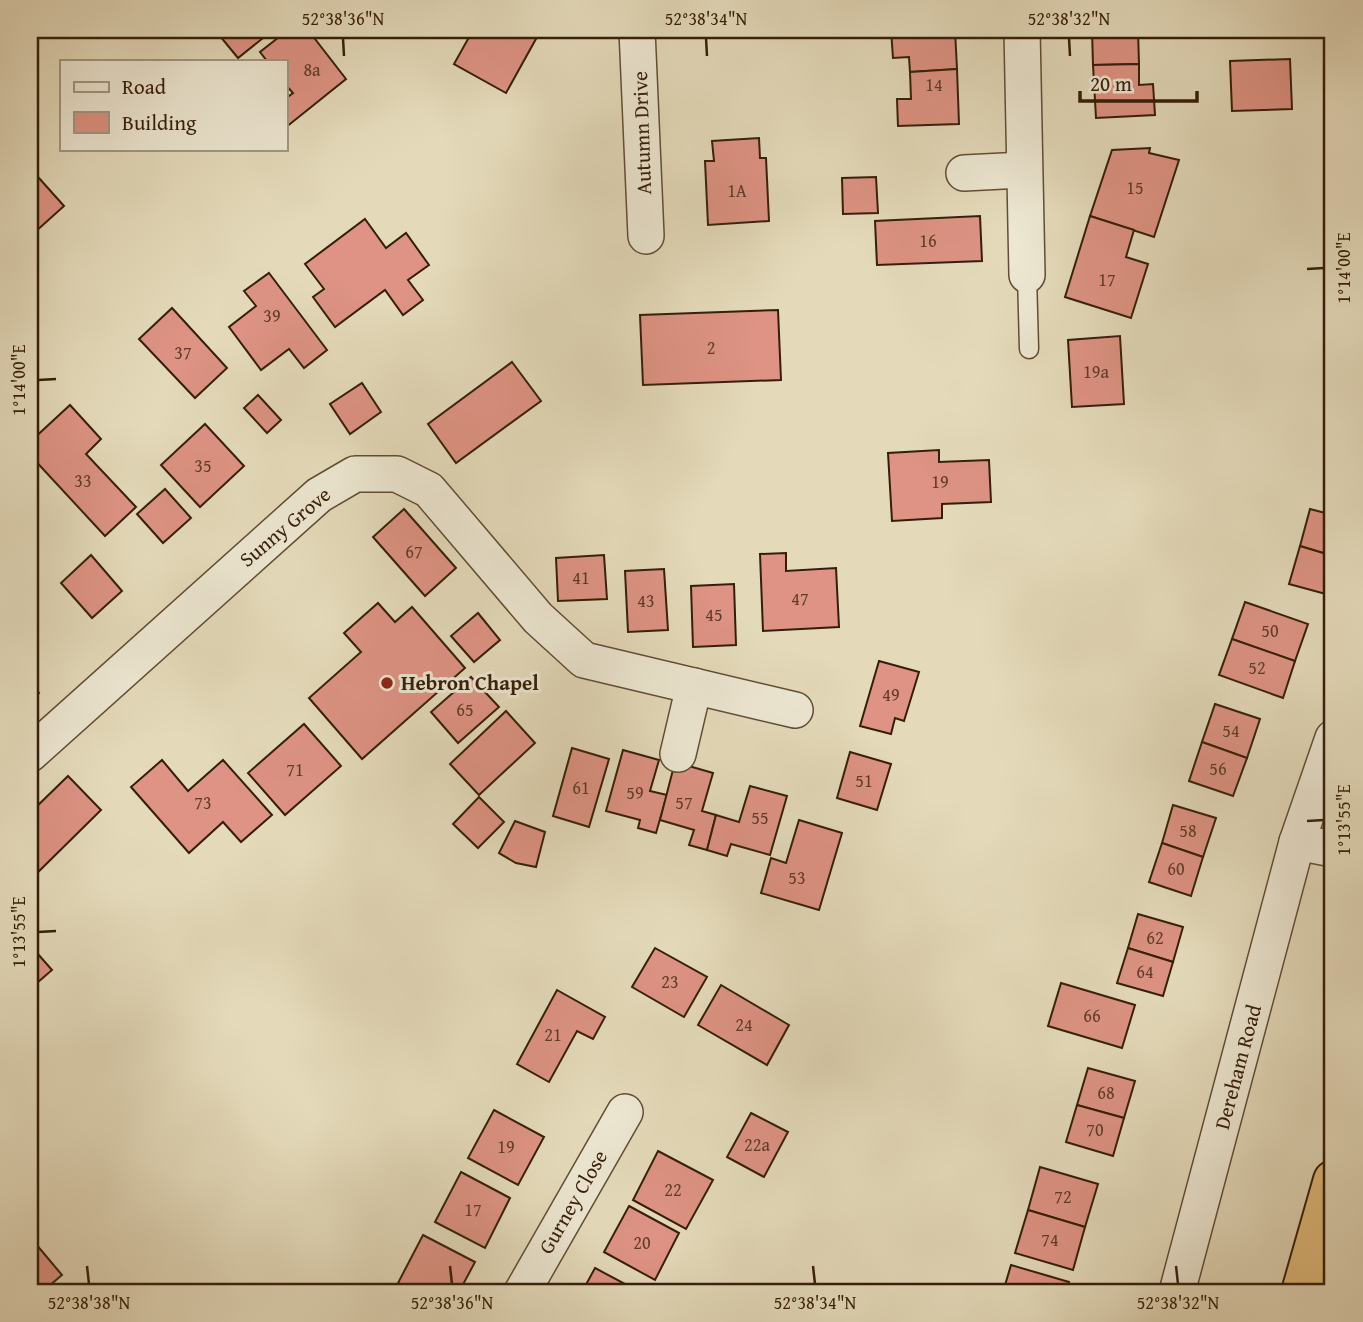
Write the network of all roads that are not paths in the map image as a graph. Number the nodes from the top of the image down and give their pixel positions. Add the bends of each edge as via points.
1 (637, 30) edge
2 (1022, 30) edge
3 (1024, 170) junction
4 (964, 173) dead end
5 (646, 236) dead end
6 (1027, 275) joint
7 (1029, 349) dead end
8 (694, 686) junction
9 (795, 710) dead end
10 (1333, 738) edge
11 (30, 754) edge
12 (678, 754) dead end
13 (1297, 842) junction
14 (1333, 849) edge
15 (625, 1112) dead end
16 (1333, 1180) edge
17 (522, 1292) edge
18 (1177, 1292) edge
19 (1301, 1292) edge

1 - 5 street, Autumn Drive
2 - 3 street
3 - 4 street
3 - 6 street
6 - 7 lane
8 - 9 street, Sunny Grove
8 - 11 street, Sunny Grove via 584,660 538,618 429,490 397,474 355,474 319,495
8 - 12 street
10 - 13 street, Dereham Road
13 - 14 street
13 - 18 street, Dereham Road
15 - 17 street, Gurney Close
16 - 19 highway

